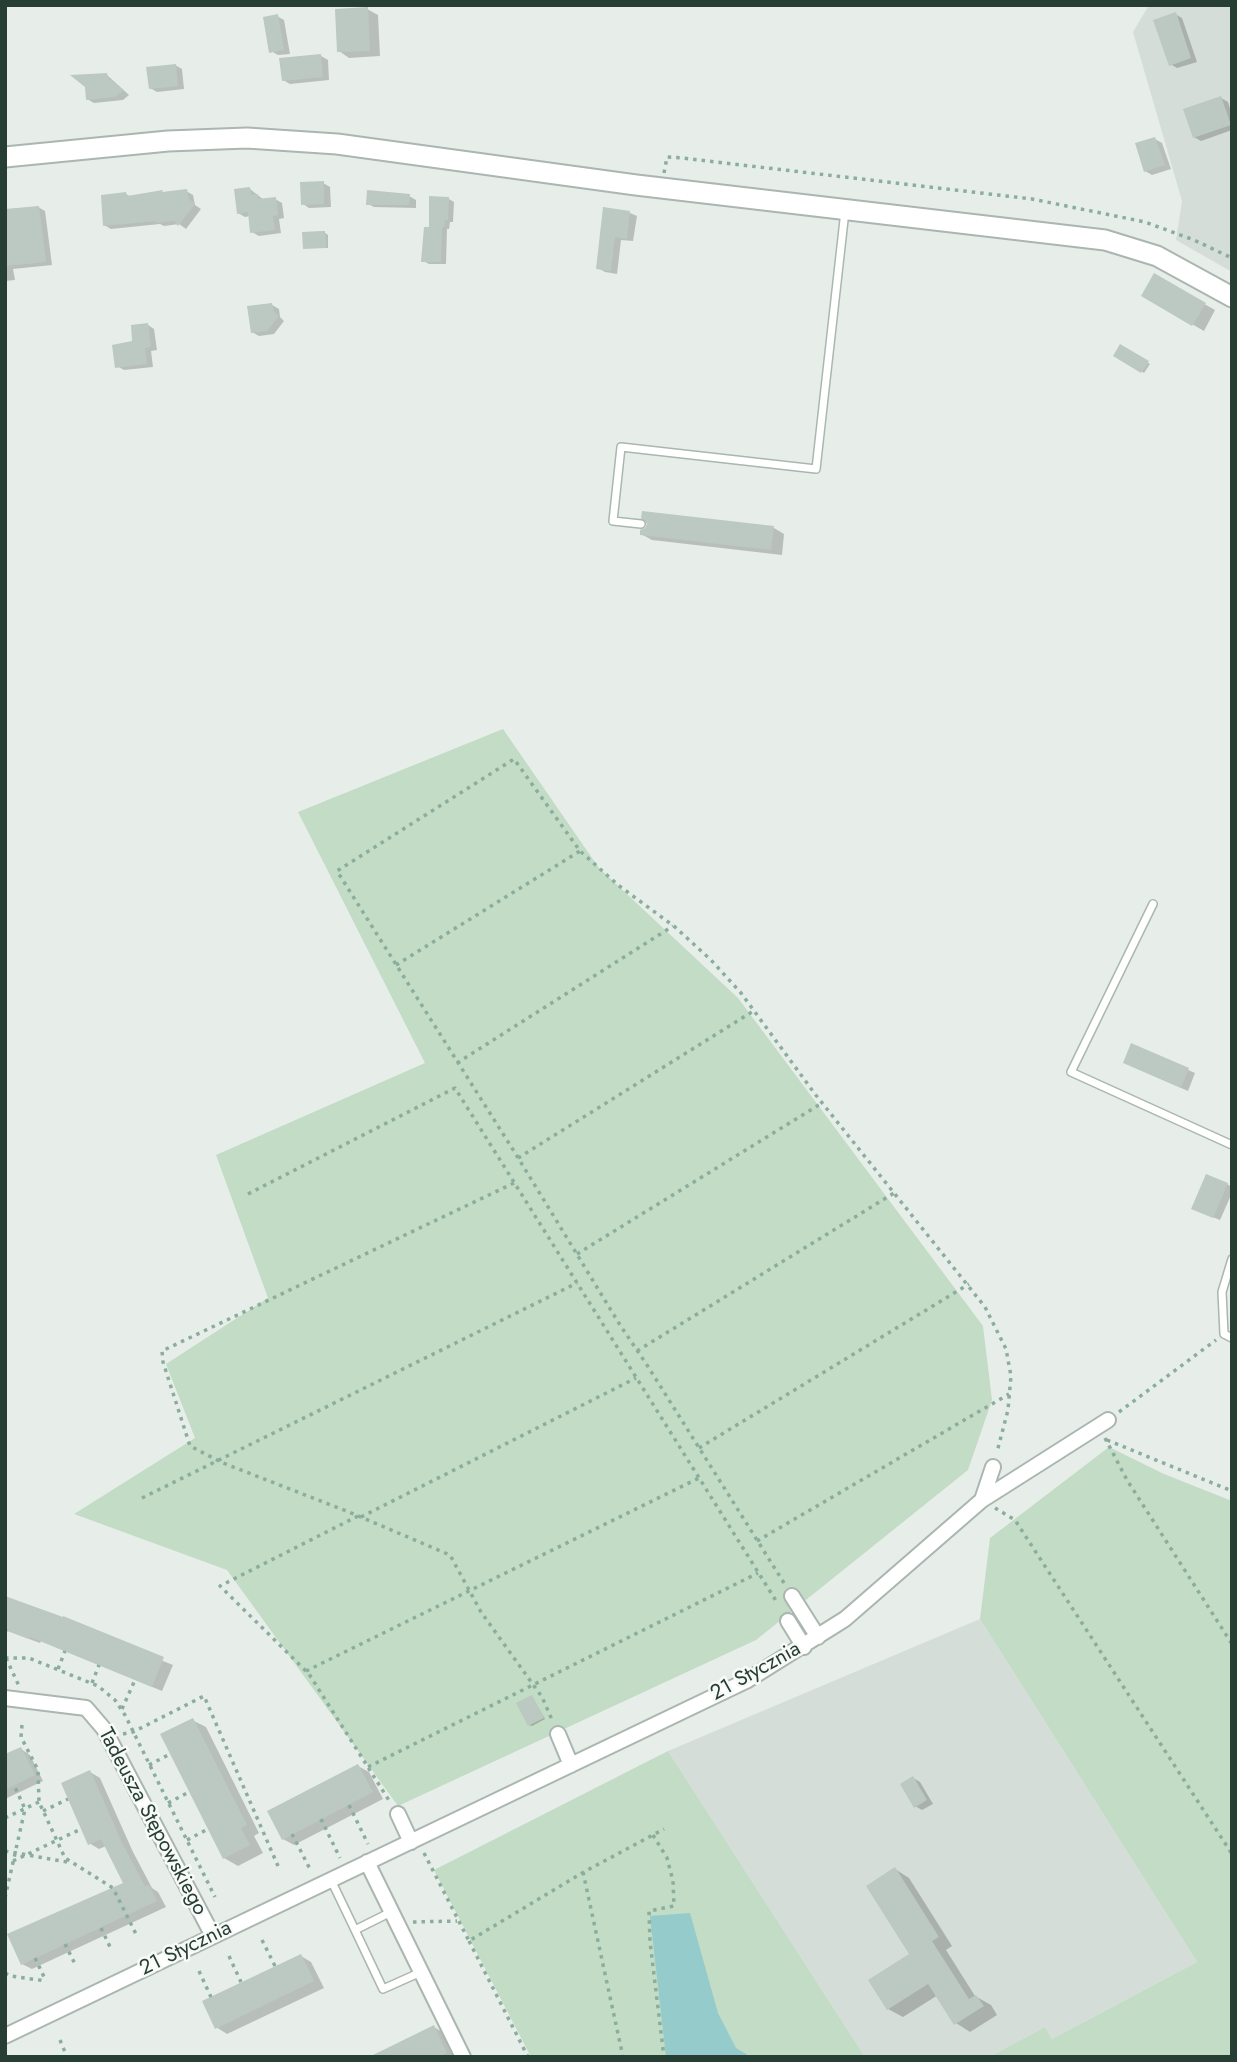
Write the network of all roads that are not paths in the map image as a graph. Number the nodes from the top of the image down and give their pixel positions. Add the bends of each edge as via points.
1 (5, 157) edge
2 (845, 211) junction
3 (1232, 298) edge
4 (641, 524) dead end
5 (1153, 904) dead end
6 (1232, 1145) edge
7 (1232, 1259) edge
8 (1232, 1338) edge
9 (1108, 1420) road end
10 (993, 1467) road end
11 (982, 1500) junction
12 (792, 1596) road end
13 (788, 1621) road end
14 (818, 1637) junction
15 (804, 1647) junction
16 (5, 1699) edge
17 (558, 1734) road end
18 (571, 1765) junction
19 (398, 1814) road end
20 (414, 1840) junction
21 (371, 1861) junction
22 (325, 1883) junction
23 (393, 1918) junction
24 (355, 1930) junction
25 (214, 1936) junction
26 (421, 1972) junction
27 (5, 2036) edge
28 (463, 2057) edge

1 - 2 street via 247,138 337,144
2 - 3 street via 1105,240 1157,256
2 - 4 lane via 816,469 621,447 613,521
5 - 6 lane via 1071,1072
7 - 8 lane via 1222,1292 1224,1334
9 - 11 street, 21 Stycznia
10 - 11 street
11 - 14 street, 21 Stycznia
12 - 14 street
13 - 15 street
14 - 15 street, 21 Stycznia
15 - 18 street, 21 Stycznia via 746,1681
16 - 25 street, Tadeusza Stępowskiego via 86,1708 108,1737
17 - 18 street
18 - 20 street, 21 Stycznia
19 - 20 street
20 - 21 street, 21 Stycznia
21 - 22 street, 21 Stycznia
21 - 23 street
22 - 24 lane
22 - 25 street, 21 Stycznia
23 - 24 lane
23 - 26 street
24 - 26 lane via 383,1989
25 - 27 street, 21 Stycznia
26 - 28 street

